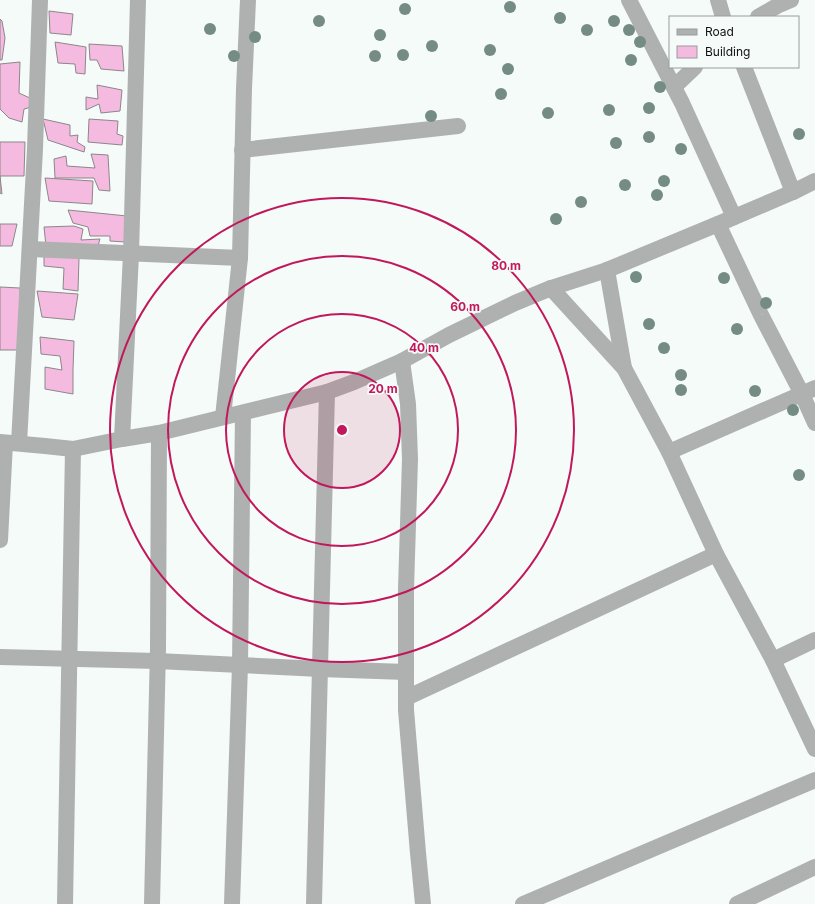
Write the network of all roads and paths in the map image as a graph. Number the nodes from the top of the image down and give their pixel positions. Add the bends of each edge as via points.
1 (40, 0) edge
2 (138, 0) edge
3 (248, 0) edge
4 (630, 0) edge
5 (718, 0) edge
6 (791, 0) edge
7 (723, 16) edge
8 (760, 16) edge
9 (694, 68) edge
10 (744, 68) edge
11 (674, 87) junction
12 (458, 126) dead end
13 (242, 150) junction
14 (815, 181) edge
15 (793, 192) junction
16 (734, 217) junction
17 (718, 224) junction
18 (30, 249) junction
19 (131, 254) junction
20 (240, 258) junction
21 (607, 270) junction
22 (551, 288) junction
23 (402, 361) junction
24 (624, 368) junction
25 (809, 391) edge
26 (328, 392) junction
27 (243, 413) junction
28 (223, 417) junction
29 (815, 423) edge
30 (159, 433) junction
31 (122, 439) junction
32 (8, 443) edge
33 (73, 449) junction
34 (669, 452) junction
35 (0, 540) edge
36 (716, 554) junction
37 (815, 640) edge
38 (0, 657) edge
39 (69, 659) junction
40 (773, 660) junction
41 (157, 661) junction
42 (240, 665) junction
43 (320, 669) junction
44 (406, 672) junction
45 (406, 698) junction
46 (815, 749) edge
47 (815, 780) edge
48 (815, 867) edge
49 (65, 904) edge
50 (152, 904) edge
51 (232, 904) edge
52 (314, 904) edge
53 (423, 904) edge
54 (523, 904) edge
55 (737, 904) edge

1 - 18 street
2 - 19 street
3 - 13 street
4 - 11 street
5 - 7 street
6 - 8 street
9 - 11 street
10 - 15 street
11 - 16 street
12 - 13 street
13 - 20 street
14 - 15 street
15 - 16 street
16 - 17 street
17 - 21 street
17 - 25 street via 761,315
18 - 19 street
18 - 32 street
19 - 20 street
19 - 31 street
20 - 28 street
21 - 22 street
21 - 24 street
22 - 23 street via 449,334
22 - 24 street
23 - 26 street
23 - 44 street via 408,404 410,459
24 - 34 street
25 - 29 street
25 - 34 street
26 - 27 street
26 - 43 street
27 - 28 street
27 - 42 street
28 - 30 street
30 - 31 street
30 - 41 street
31 - 33 street
32 - 33 street
32 - 35 street
33 - 39 street
34 - 36 street
36 - 40 street
36 - 45 street
37 - 40 street
38 - 39 street
39 - 41 street
39 - 49 street
40 - 46 street
41 - 42 street
41 - 50 street
42 - 43 street
42 - 51 street
43 - 44 street
43 - 52 street
44 - 45 street
45 - 53 street
47 - 54 street
48 - 55 street

